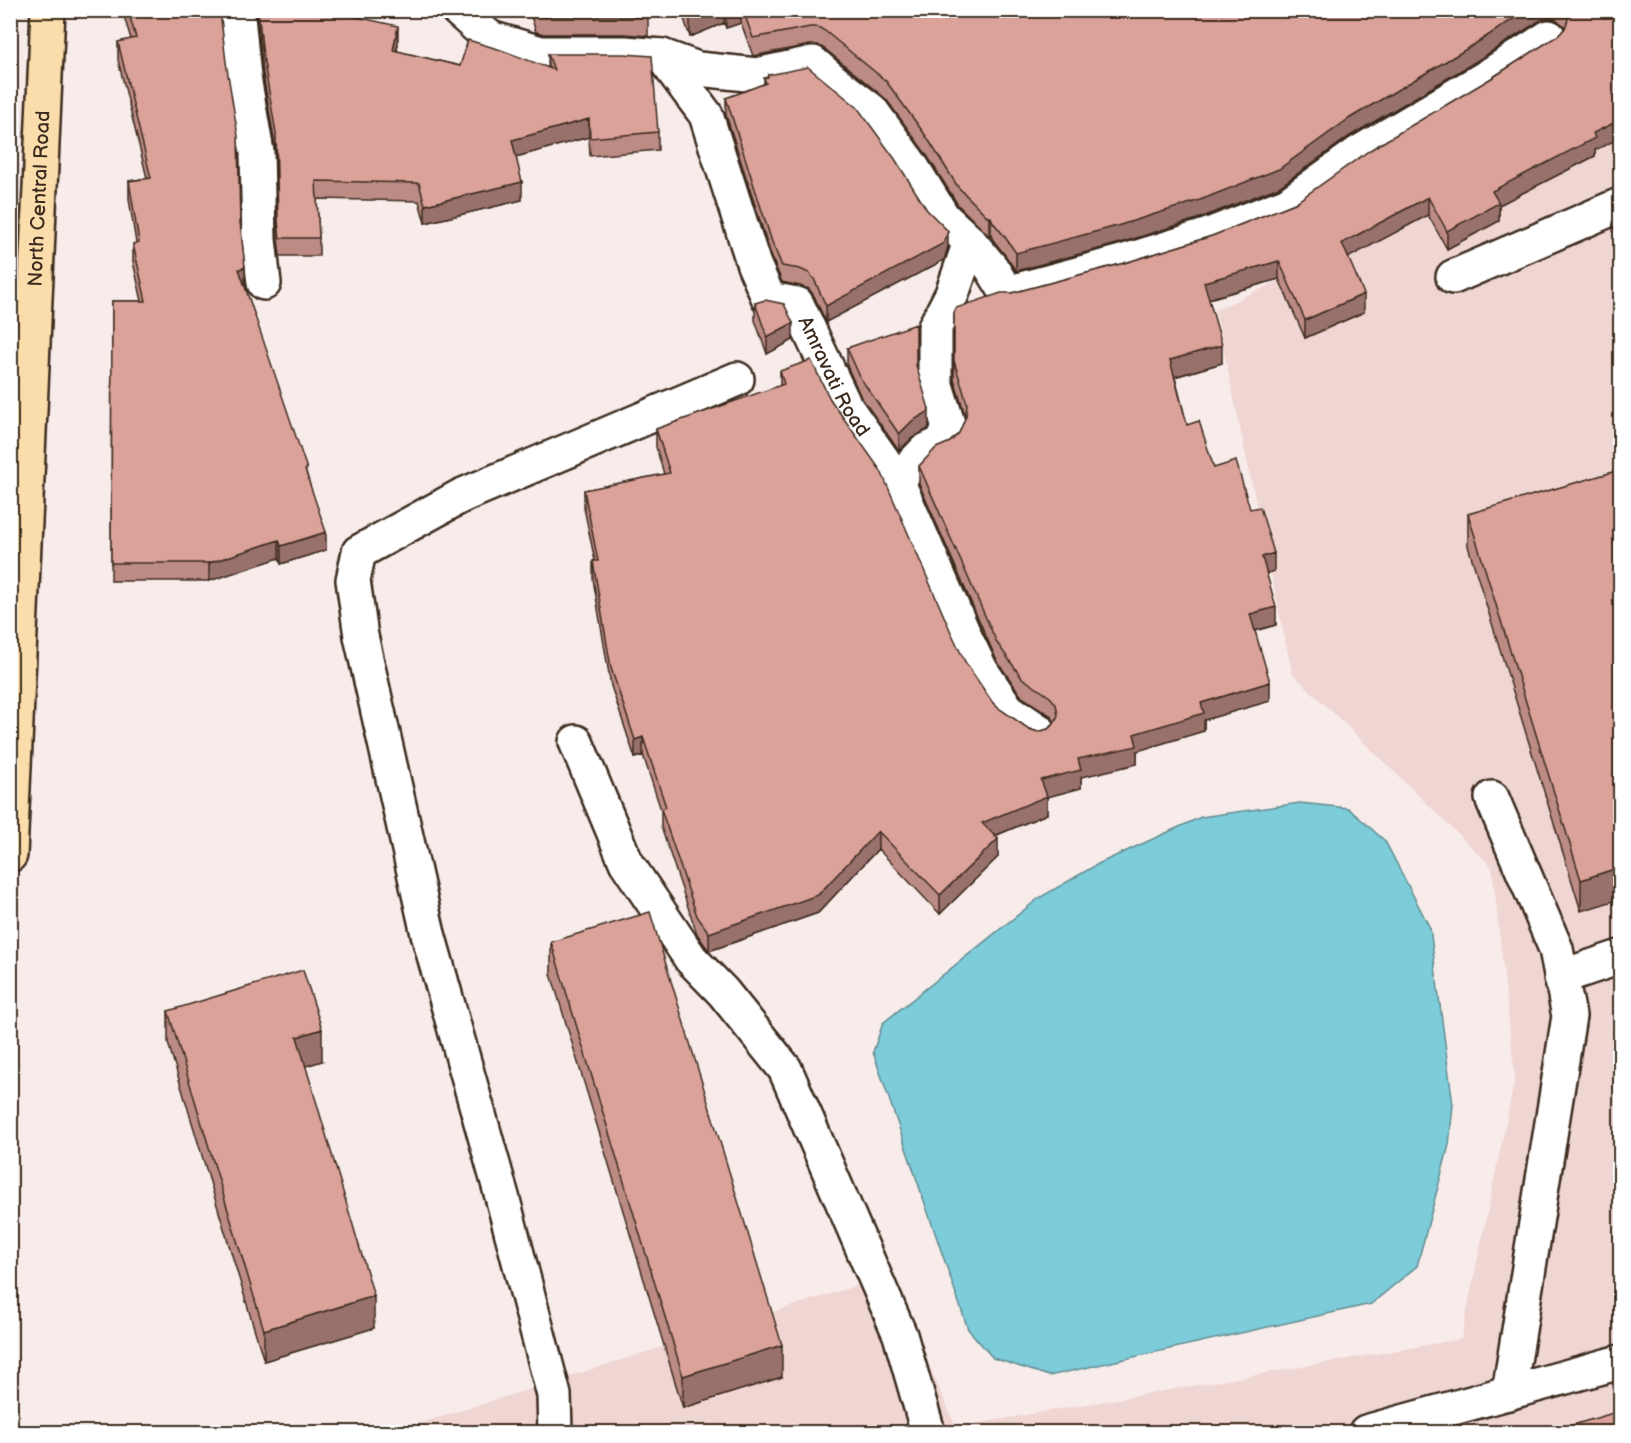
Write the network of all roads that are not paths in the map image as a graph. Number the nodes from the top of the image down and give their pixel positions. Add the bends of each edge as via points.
1 (48, 10) edge
2 (235, 10) edge
3 (458, 10) edge
4 (1549, 37) dead end
5 (662, 57) junction
6 (1620, 205) edge
7 (970, 242) junction
8 (1453, 277) dead end
9 (264, 283) dead end
10 (737, 379) dead end
11 (897, 480) junction
12 (1039, 731) edge
13 (576, 742) dead end
14 (1492, 798) dead end
15 (10, 855) edge
16 (1620, 957) edge
17 (1561, 977) junction
18 (1620, 1362) edge
19 (1509, 1393) junction
20 (555, 1432) edge
21 (928, 1432) edge
22 (1366, 1432) edge

1 - 15 main road, North Central Road
2 - 9 street via 257,152
3 - 5 street via 490,38 540,53
4 - 7 street via 1360,152 1288,204 1206,236 1007,293
5 - 7 street via 698,69 757,75 813,63 871,110 943,217
5 - 11 street, Amravati Road via 706,115 754,266 769,299 797,304 845,406
6 - 8 street
7 - 11 street via 952,294 935,327 935,382 949,426 942,443 925,451
10 - 20 street via 461,496 359,552 352,580 428,934 536,1323 554,1395
11 - 12 street, Amravati Road via 981,670 1008,710
13 - 21 street via 626,862 692,959 784,1069 900,1335
14 - 17 street via 1556,949
16 - 17 street
17 - 19 street via 1569,1016
18 - 19 street
19 - 22 street

